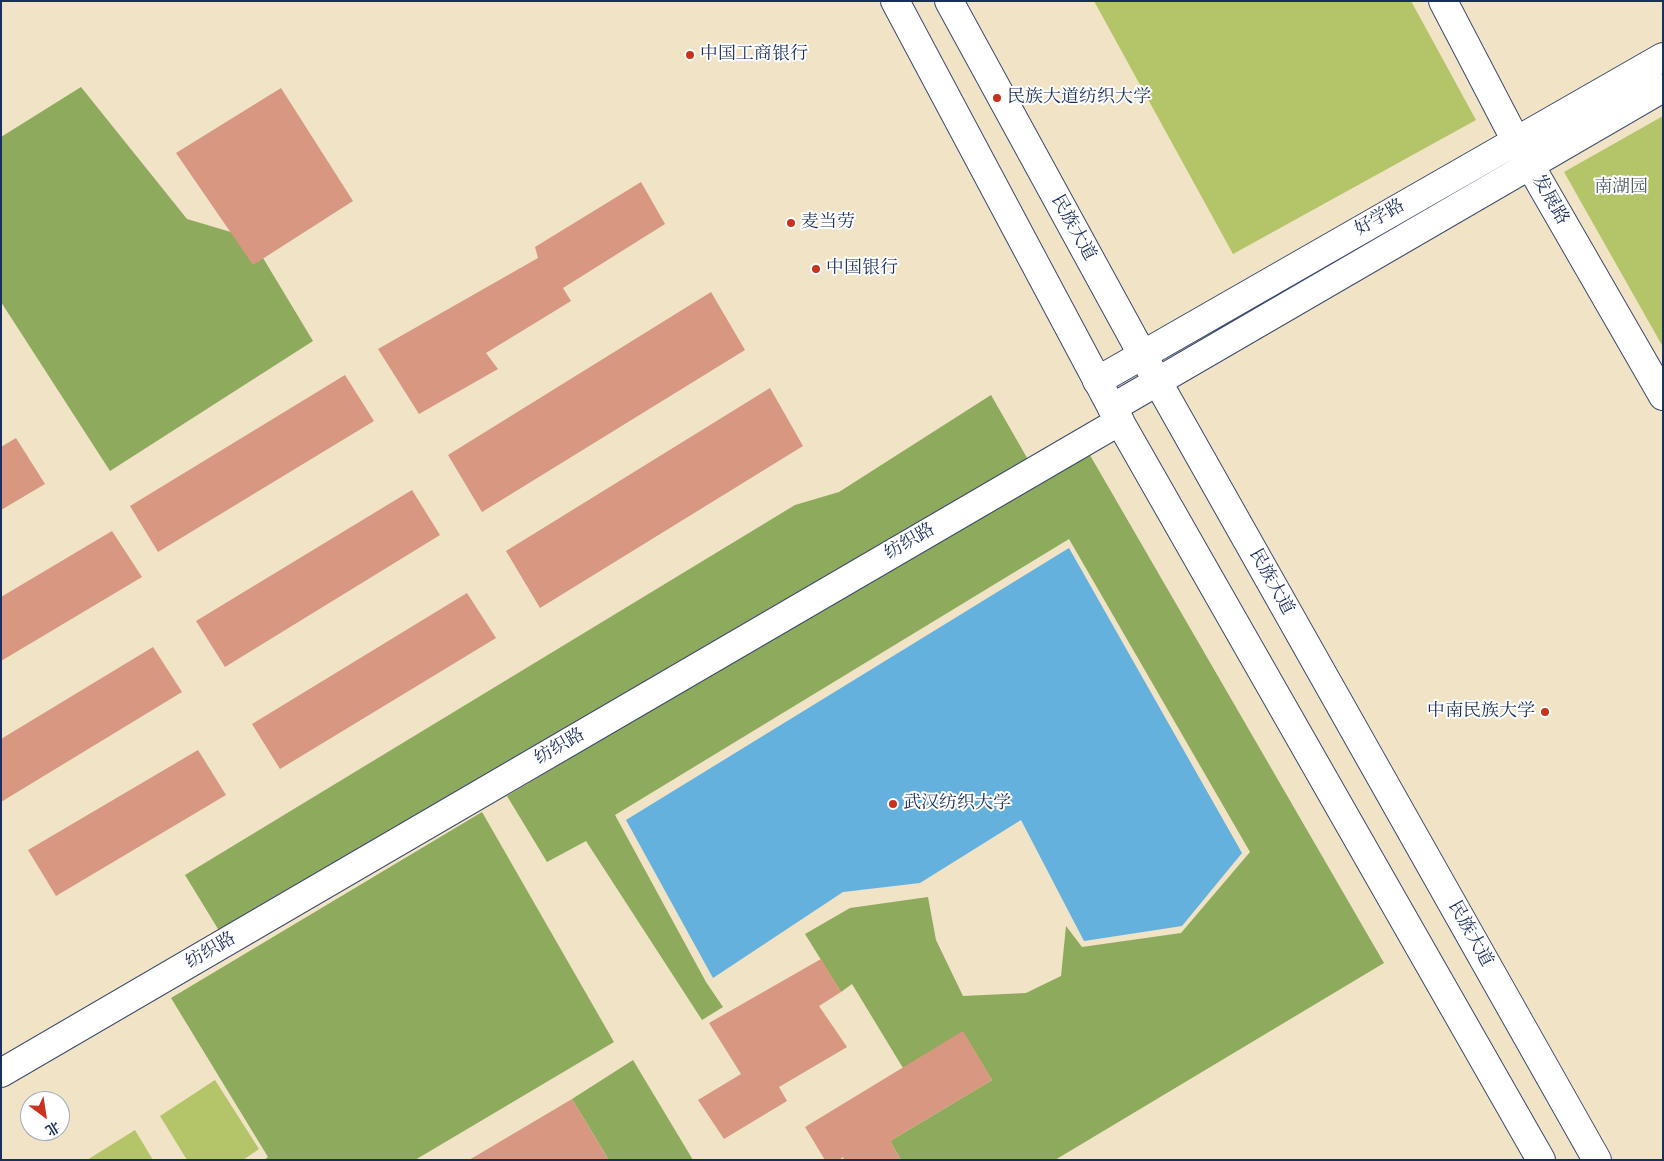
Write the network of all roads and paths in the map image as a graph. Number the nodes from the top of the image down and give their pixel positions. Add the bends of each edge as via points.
1 (895, 1) edge
2 (949, 1) edge
3 (1443, 1) edge
4 (1663, 57) edge
5 (1663, 88) edge
6 (1516, 141) junction
7 (1530, 165) junction
8 (1142, 354) junction
9 (1097, 381) junction
10 (1158, 381) junction
11 (1663, 396) edge
12 (1116, 414) junction
13 (1, 1073) edge
14 (1541, 1160) edge
15 (1597, 1160) edge

1 - 9 main road
2 - 8 main road, 民族大道
3 - 6 main road, 发展路
4 - 6 main road, 好学路
5 - 7 main road, 好学路
6 - 7 main road, 发展路
6 - 8 main road, 好学路
7 - 10 main road, 好学路
7 - 11 main road, 发展路
8 - 9 main road, 好学路
8 - 10 main road, 民族大道
9 - 12 main road
10 - 12 main road, 好学路
10 - 15 main road, 民族大道
12 - 13 main road, 纺织路
12 - 14 main road

